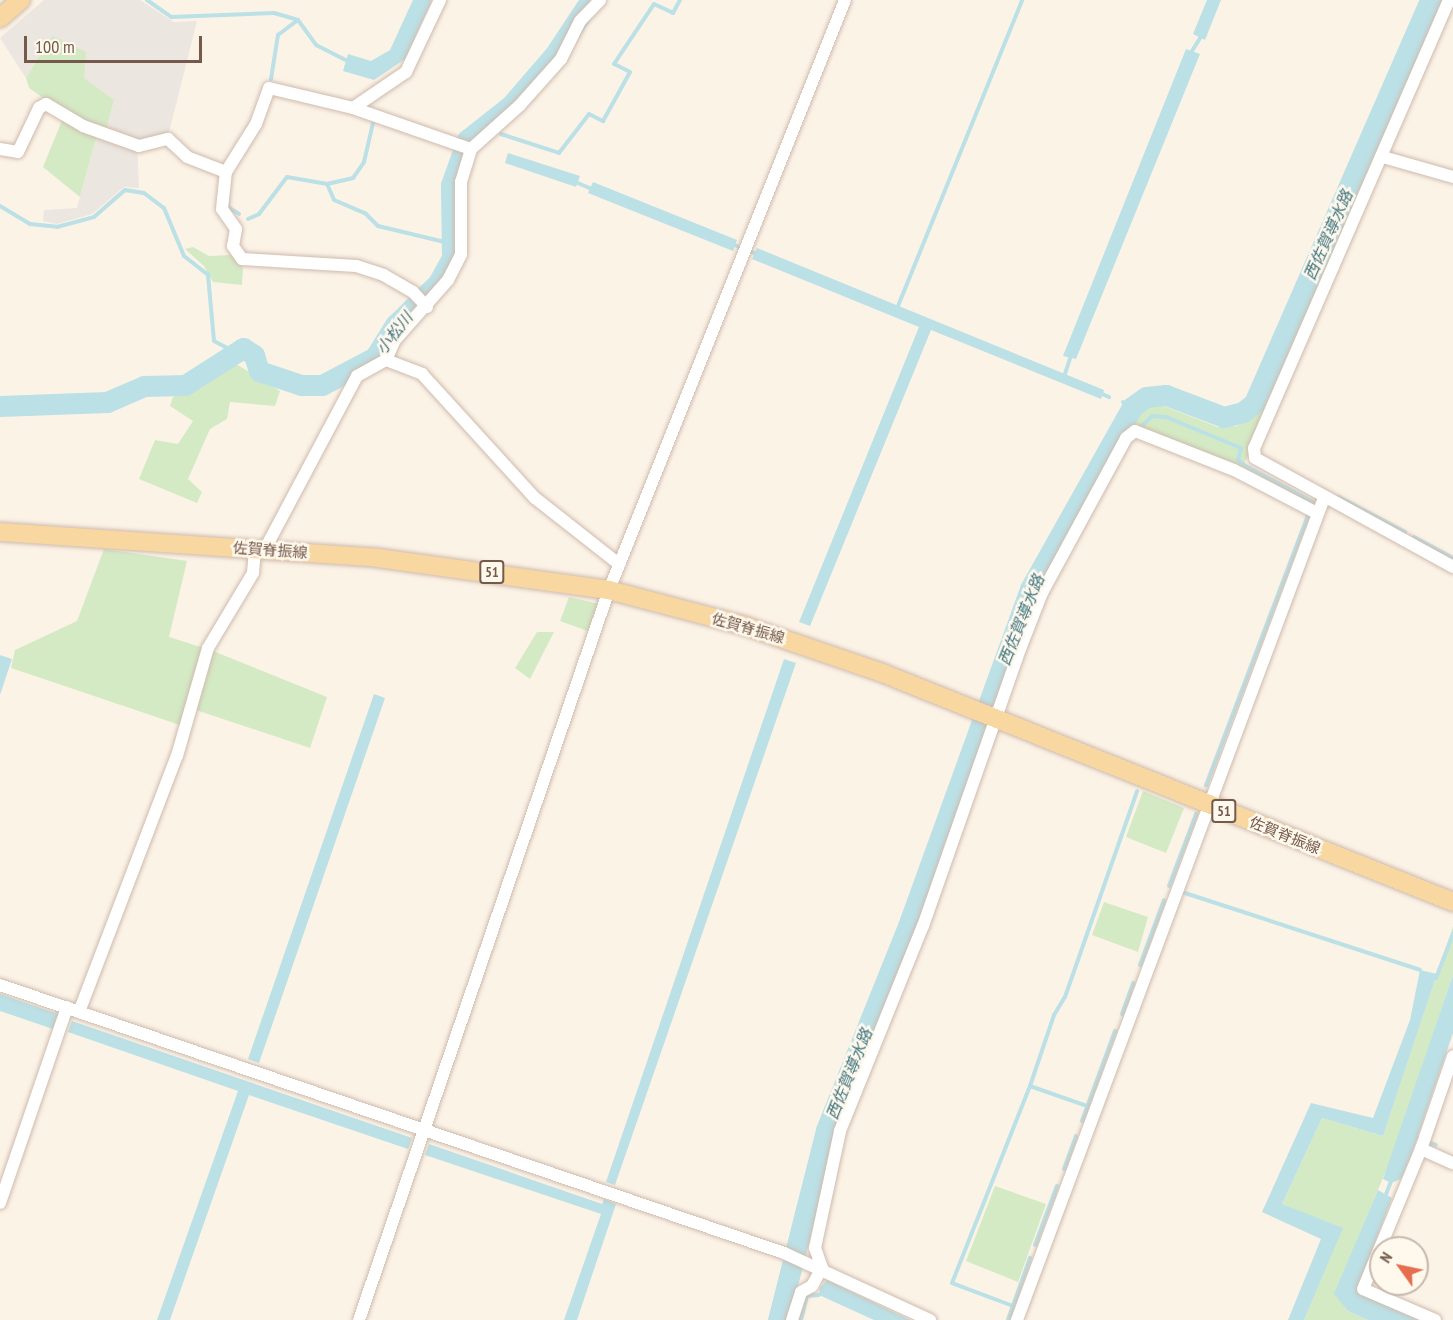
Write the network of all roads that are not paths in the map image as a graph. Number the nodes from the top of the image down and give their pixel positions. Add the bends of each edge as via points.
1 (21, 0) edge
2 (440, 0) edge
3 (600, 0) edge
4 (845, 0) edge
5 (1449, 0) edge
6 (0, 18) edge
7 (353, 108) junction
8 (0, 149) edge
9 (471, 149) junction
10 (1383, 157) junction
11 (226, 172) junction
12 (1453, 177) edge
13 (427, 307) junction
14 (386, 360) junction
15 (1324, 498) junction
16 (1311, 510) junction
17 (0, 532) edge
18 (260, 549) junction
19 (620, 564) junction
20 (1453, 567) edge
21 (609, 590) junction
22 (996, 720) junction
23 (1208, 804) junction
24 (1453, 902) edge
25 (0, 985) edge
26 (80, 1012) junction
27 (63, 1018) junction
28 (1453, 1056) edge
29 (425, 1130) junction
30 (1421, 1149) junction
31 (1453, 1163) edge
32 (0, 1203) edge
33 (822, 1268) junction
34 (359, 1320) edge
35 (792, 1320) edge
36 (930, 1320) edge
37 (1017, 1320) edge
38 (1435, 1320) edge

1 - 6 main road
2 - 7 street via 406,72
3 - 9 street via 580,21 561,59 520,105
4 - 19 street
5 - 10 street
7 - 9 street
7 - 11 street via 269,88 256,124
8 - 11 street via 18,152 39,108 46,104 83,126 139,146 168,139 187,157
9 - 13 street via 461,182 461,254 448,280
10 - 12 street
10 - 15 street via 1254,448 1255,458
11 - 13 street via 222,209 236,229 233,246 242,259 356,266 384,274 413,292
13 - 14 street via 395,340
14 - 18 street via 357,376
14 - 19 street via 422,374 535,498
15 - 16 street
15 - 20 street
16 - 22 street via 1234,470 1130,432 1042,593
16 - 23 street
17 - 18 main road, 佐賀脊振線 / 51
18 - 21 main road, 佐賀脊振線 / 51 via 453,566
18 - 26 street via 253,573 208,648 177,756
19 - 21 street
21 - 22 main road, 佐賀脊振線 / 51 via 786,639
21 - 29 street
22 - 23 main road, 佐賀脊振線 / 51
22 - 33 street via 923,926 840,1131 815,1248
23 - 24 main road, 佐賀脊振線 / 51
23 - 37 street
25 - 27 street
26 - 27 street
26 - 29 street
27 - 32 street
28 - 30 street
29 - 33 street
29 - 34 street
30 - 31 street
30 - 38 street via 1363,1289
33 - 35 street via 812,1286 801,1292
33 - 36 street

